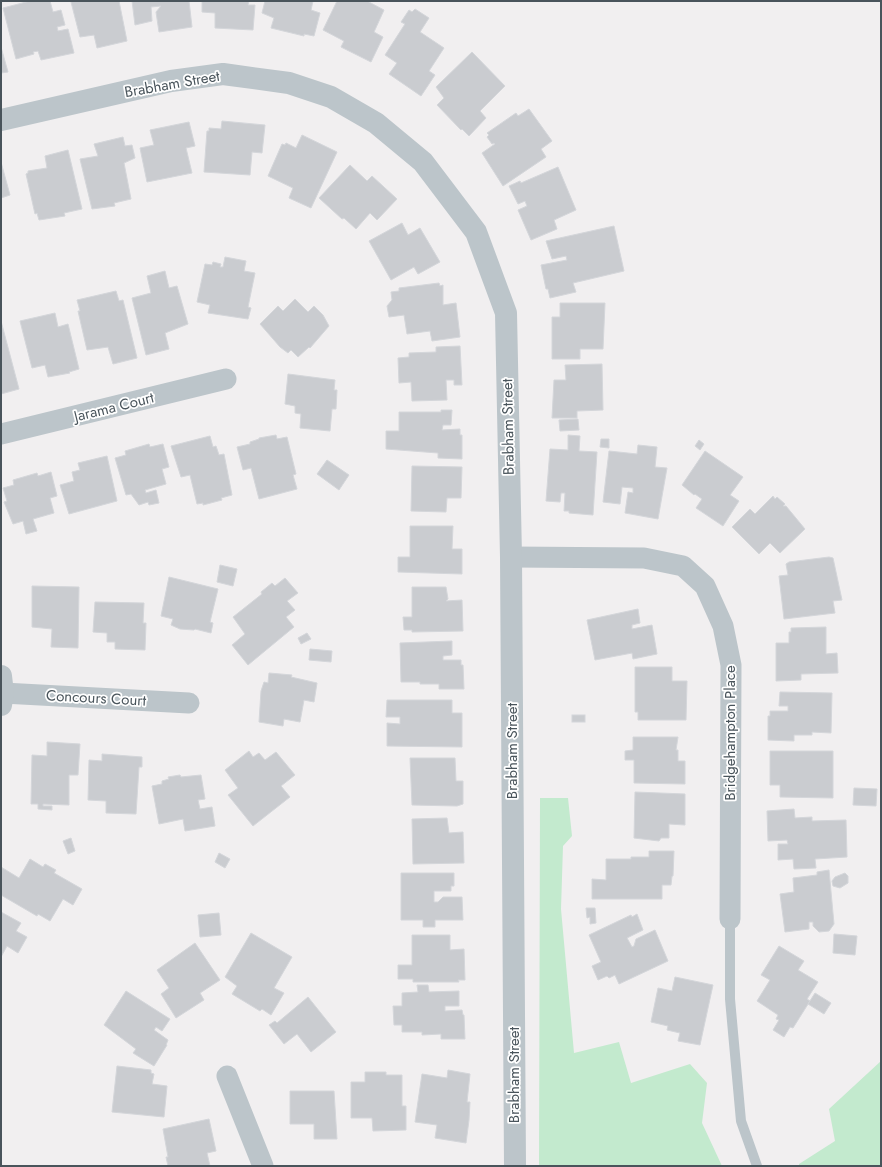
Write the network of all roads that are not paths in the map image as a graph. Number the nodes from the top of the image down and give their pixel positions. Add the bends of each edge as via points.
1 (1, 120) edge
2 (226, 380) dead end
3 (1, 434) edge
4 (511, 557) junction
5 (2, 691) edge
6 (189, 703) dead end
7 (730, 919) joint
8 (227, 1076) dead end
9 (263, 1166) edge
10 (515, 1166) edge
11 (757, 1166) edge

1 - 4 street, Brabham Street via 172,81 223,74 289,83 331,98 376,123 423,162 476,232 506,313
2 - 3 street, Jarama Court
4 - 7 street, Bridgehampton Place via 644,558 683,566 705,586 723,626 731,665
4 - 10 street, Brabham Street
5 - 6 street, Concours Court
7 - 11 lane via 730,999 741,1121
8 - 9 street

